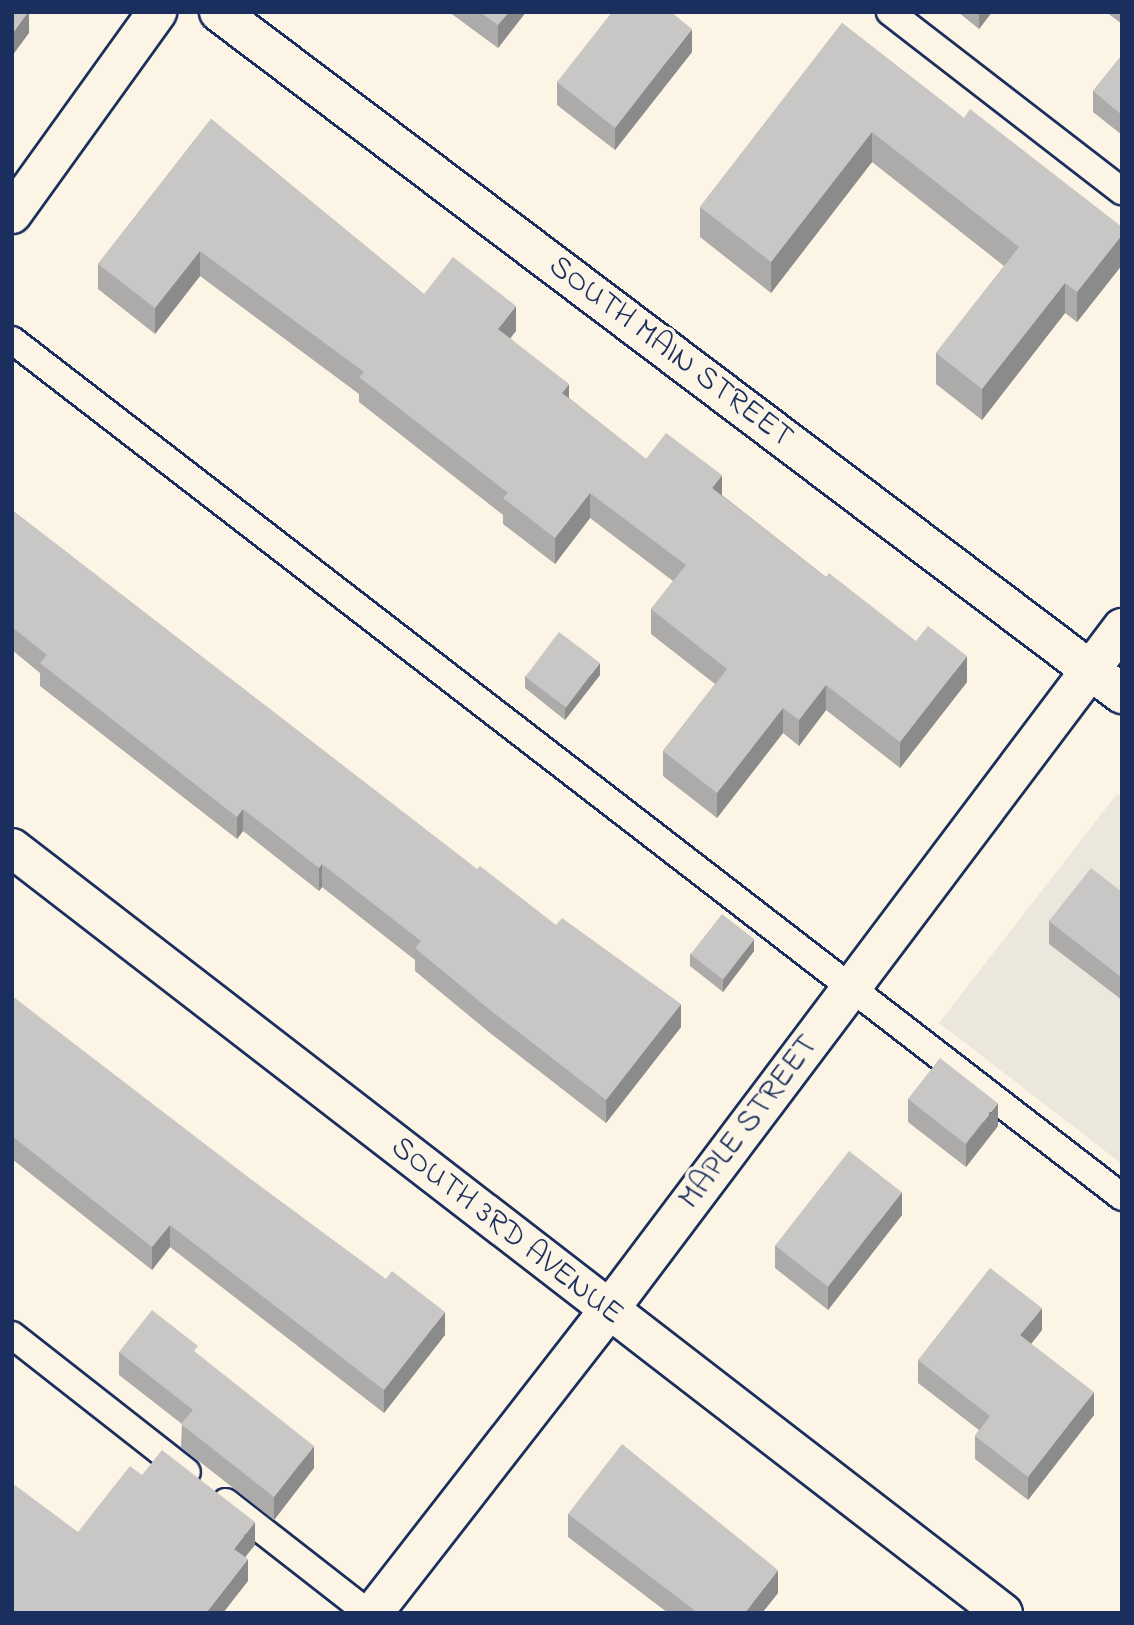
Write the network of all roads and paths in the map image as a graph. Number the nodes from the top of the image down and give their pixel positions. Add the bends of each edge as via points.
1 (157, 12) edge
2 (219, 12) edge
3 (890, 12) edge
4 (1122, 191) edge
5 (12, 214) edge
6 (12, 340) edge
7 (1122, 628) edge
8 (1090, 670) junction
9 (1122, 694) edge
10 (12, 848) edge
11 (851, 988) junction
12 (1122, 1197) edge
13 (608, 1311) junction
14 (12, 1335) edge
15 (370, 1613) edge
16 (1003, 1613) edge

1 - 5 street
2 - 8 street, SOUTH MAIN STREET
3 - 4 lane
6 - 11 lane
7 - 8 street, MAPLE STREET
8 - 9 street, SOUTH MAIN STREET
8 - 11 street, MAPLE STREET
10 - 13 street, SOUTH 3RD AVENUE
11 - 12 lane
11 - 13 street, MAPLE STREET
13 - 15 street, MAPLE STREET
13 - 16 street, SOUTH 3RD AVENUE
14 - 15 lane

